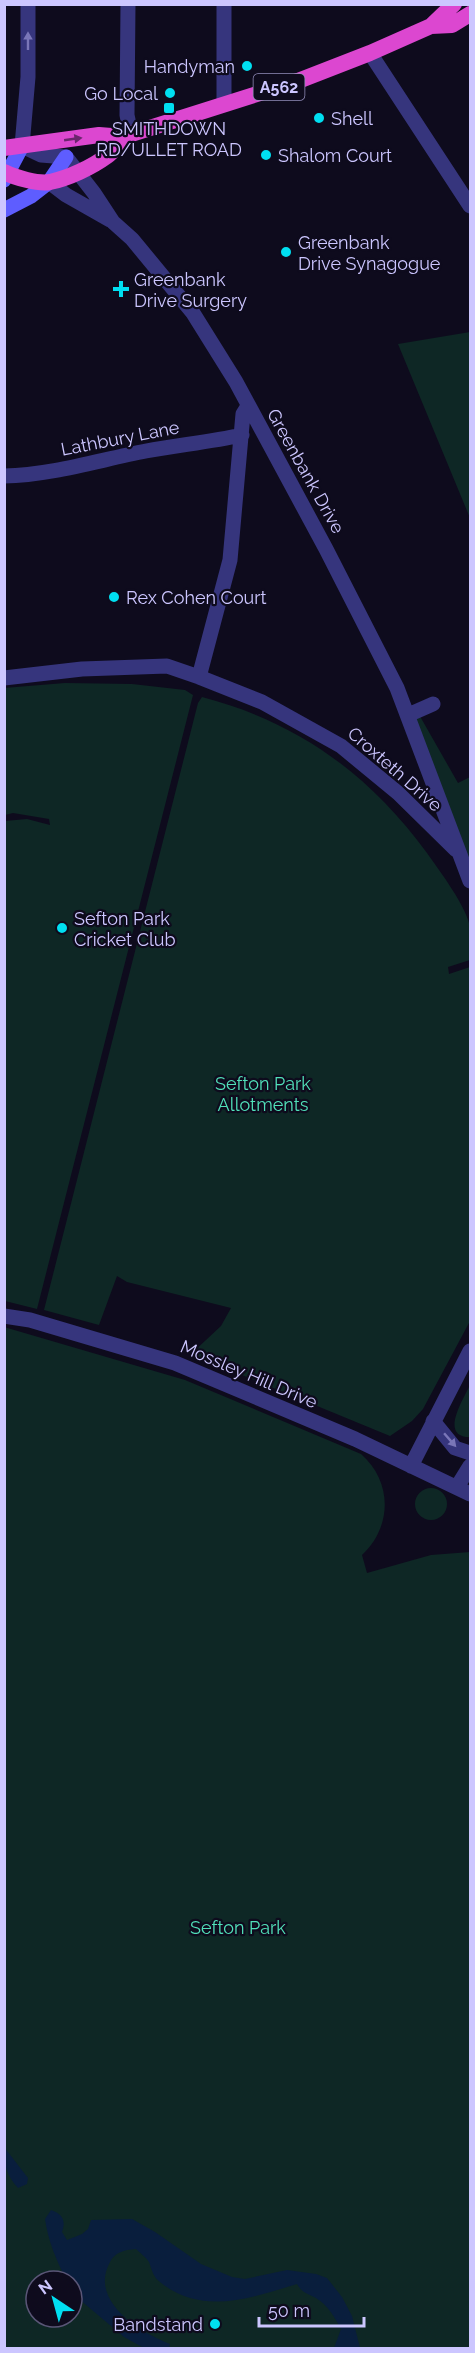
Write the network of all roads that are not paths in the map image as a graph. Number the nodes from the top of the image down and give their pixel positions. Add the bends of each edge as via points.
1 (28, 4) edge
2 (128, 4) edge
3 (224, 4) edge
4 (454, 4) edge
5 (471, 14) edge
6 (431, 26) junction
7 (370, 53) junction
8 (224, 103) junction
9 (128, 136) junction
10 (22, 146) junction
11 (4, 148) edge
12 (66, 158) junction
13 (78, 172) junction
14 (6, 175) edge
15 (49, 182) junction
16 (471, 206) edge
17 (4, 210) edge
18 (113, 222) junction
19 (248, 406) junction
20 (242, 435) junction
21 (4, 476) edge
22 (199, 677) junction
23 (4, 678) edge
24 (433, 704) dead end
25 (408, 715) junction
26 (460, 854) junction
27 (471, 881) edge
28 (4, 1316) edge
29 (471, 1351) edge
30 (433, 1421) junction
31 (471, 1453) edge
32 (411, 1466) junction
33 (471, 1466) edge
34 (464, 1490) edge

10 -> 1 street via 28,77
2 - 9 street
3 - 8 street
4 - 6 highway, A562
5 - 6 highway, A562 via 453,26
6 - 7 highway, A562
7 - 8 highway, A562 via 298,81
7 - 16 street
8 - 9 highway, A562
10 -> 9 highway, A562 via 99,135
9 - 13 highway, A562 via 109,155
10 - 11 highway, A562
10 - 12 street via 41,155
10 - 14 main road
12 - 13 street, Greenbank Drive
12 - 15 main road
13 - 15 highway, A562
13 - 18 street, Greenbank Drive
14 - 15 highway
15 - 17 main road
15 - 18 street
18 - 19 street, Greenbank Drive via 132,239 193,313
19 - 20 street via 243,414
19 - 25 street, Greenbank Drive via 398,688
20 - 21 street, Lathbury Lane
20 - 22 street via 230,560
22 - 23 street, Croxteth Drive via 167,666 82,669
22 - 26 street, Croxteth Drive via 262,702 341,746 398,793
24 - 25 street
25 - 26 street, Greenbank Drive
26 - 27 street, Greenbank Drive
28 - 32 street, Mossley Hill Drive via 30,1320 174,1363
29 - 30 street
30 -> 31 street via 455,1448
30 - 32 street
32 - 34 street, Mossley Hill Drive
33 - 34 street

